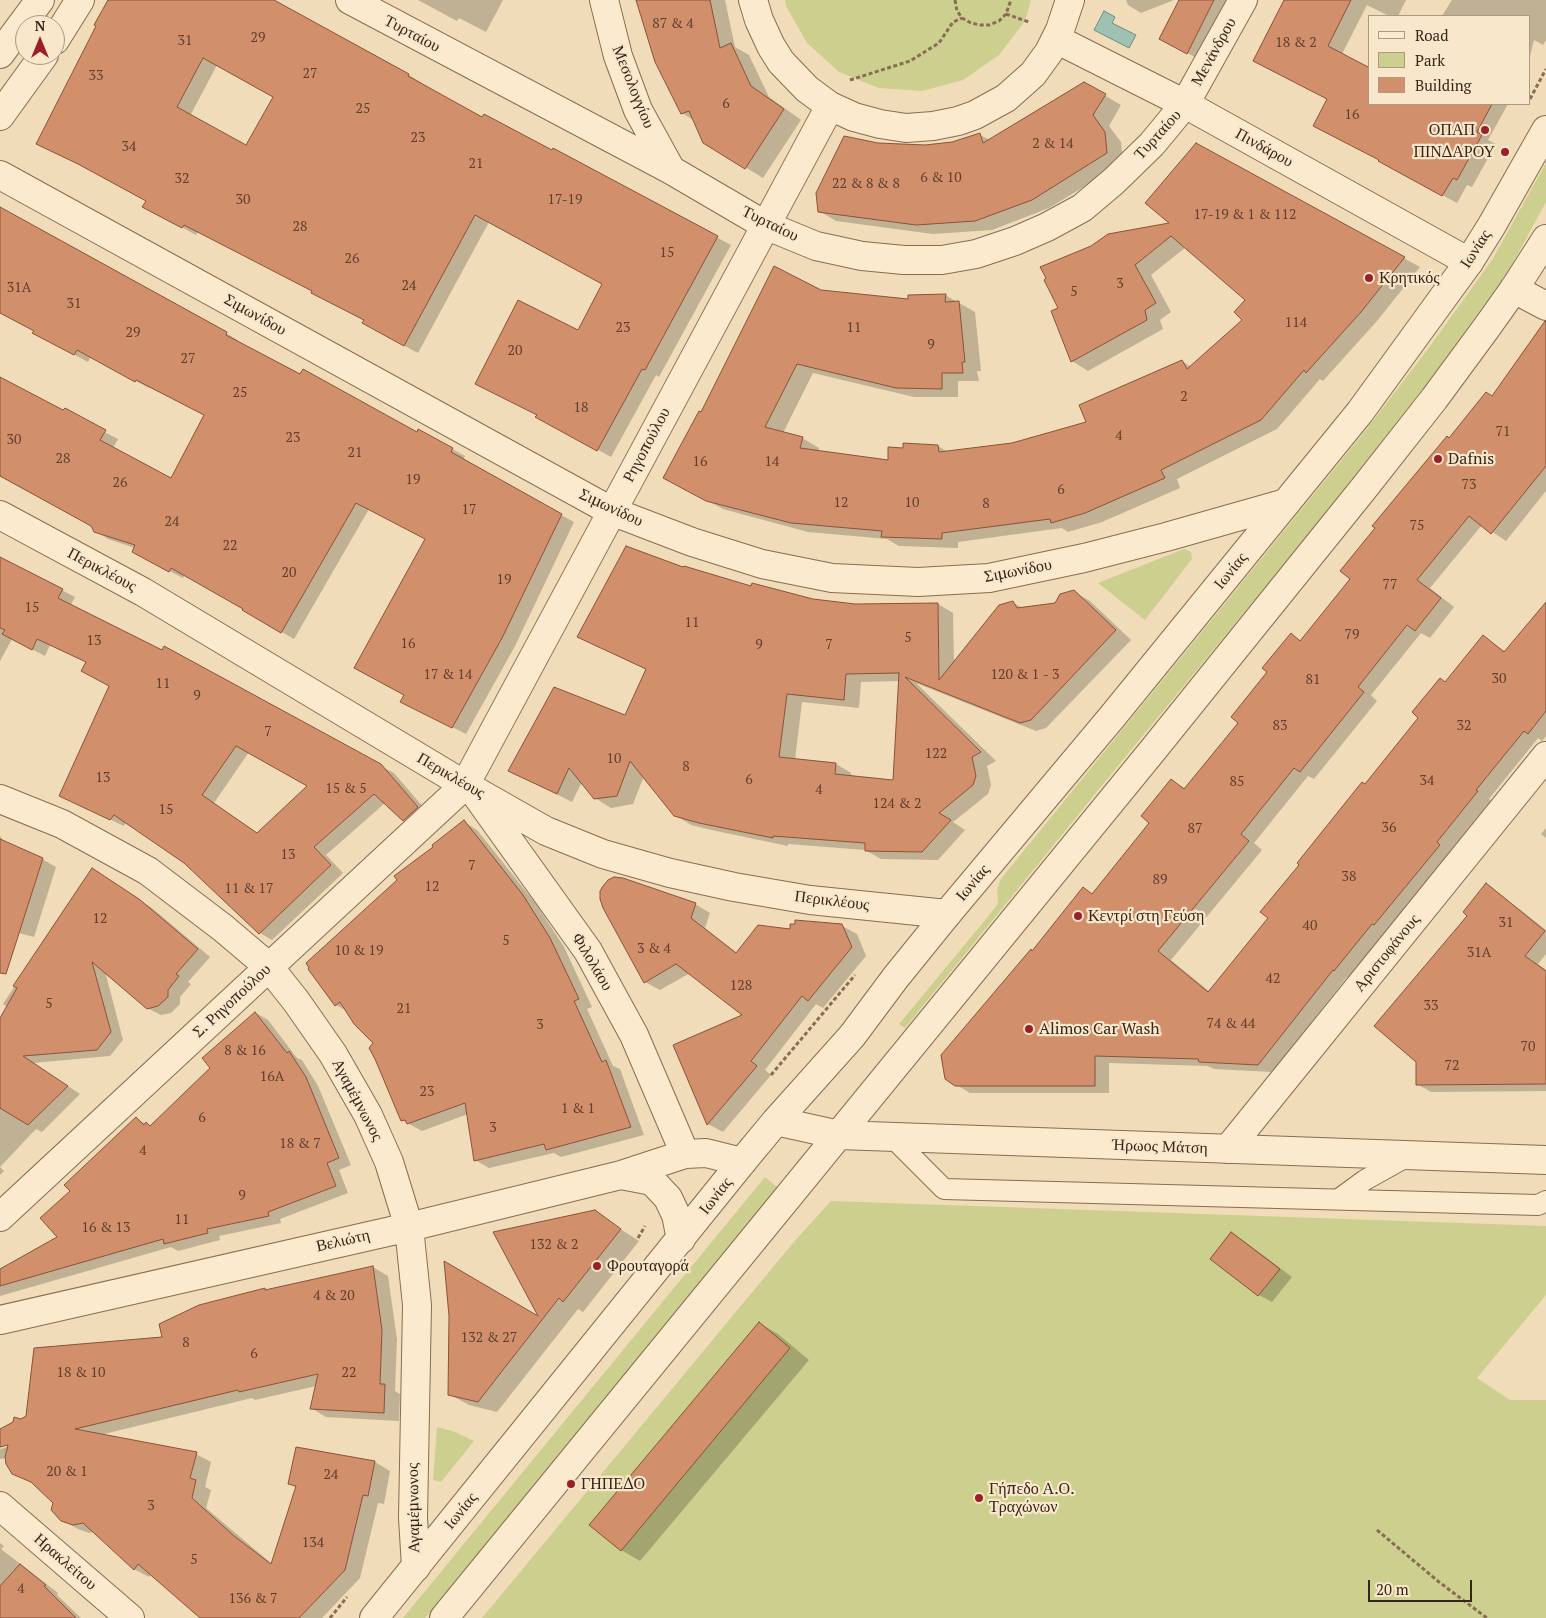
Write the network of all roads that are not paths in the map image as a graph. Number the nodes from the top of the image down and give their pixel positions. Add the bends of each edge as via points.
1 (40, 0) edge
2 (80, 0) edge
3 (350, 0) edge
4 (604, 0) edge
5 (754, 0) edge
6 (1070, 0) edge
7 (1243, 0) edge
8 (65, 24) edge
9 (8, 29) edge
10 (1056, 39) junction
11 (0, 54) edge
12 (37, 65) edge
13 (1185, 104) junction
14 (830, 106) junction
15 (0, 116) edge
16 (1546, 130) edge
17 (671, 170) junction
18 (0, 175) edge
19 (765, 225) junction
20 (1546, 238) edge
21 (1469, 262) junction
22 (1514, 289) junction
23 (1546, 306) edge
24 (1286, 503) junction
25 (612, 511) junction
26 (0, 515) edge
27 (1546, 756) edge
28 (467, 786) junction
29 (0, 799) edge
30 (947, 914) junction
31 (269, 966) junction
32 (776, 1121) junction
33 (839, 1135) junction
34 (892, 1137) junction
35 (1228, 1149) junction
36 (685, 1154) junction
37 (1410, 1155) junction
38 (1546, 1160) edge
39 (742, 1162) junction
40 (621, 1174) junction
41 (1339, 1199) junction
42 (1546, 1201) edge
43 (0, 1217) edge
44 (409, 1226) junction
45 (681, 1239) junction
46 (0, 1320) edge
47 (0, 1506) edge
48 (416, 1567) junction
49 (130, 1618) edge
50 (374, 1618) edge
51 (444, 1618) edge

1 - 9 street
2 - 8 street
3 - 17 street, Τυρταίου
4 - 17 street, Μεσολογγίου via 618,56 638,110
5 - 14 street via 766,38 781,62 807,90
6 - 10 street
7 - 13 street, Μενάνδρου
9 - 11 street
10 - 13 street, Πινδάρου
10 - 14 street via 1044,60 1013,92 991,107 958,121 933,126 897,127 862,120
12 - 15 street
13 - 19 street, Τυρταίου via 1152,144 1082,208 1015,241 976,254 942,260 862,256 816,246
13 - 21 street, Πινδάρου
14 - 19 street, Ρηγοπούλου
16 - 21 street, Ιωνίας
17 - 19 street, Τυρταίου
18 - 25 street, Σιμωνίδου
19 - 25 street, Ρηγοπούλου
20 - 22 street
21 - 24 street, Ιωνίας via 1360,412
22 - 23 street
22 - 33 street via 1364,488
24 - 25 street, Σιμωνίδου via 1065,562 990,578 918,582 832,578 762,564 692,542
24 - 30 street, Ιωνίας via 1112,718
25 - 28 street, Ρηγοπούλου
26 - 28 street, Περικλέους via 143,592
27 - 35 street, Αριστοφάνους
28 - 30 street, Περικλέους via 546,831 603,854 670,874 810,900
28 - 31 street, Σ. Ρηγοπούλου
28 - 36 street, Φιλολάου via 588,951 634,1035
29 - 31 street, Αγαμέμνωνος via 62,824 148,871
30 - 32 street, Ιωνίας via 852,1036
31 - 43 street, Σ. Ρηγοπούλου
31 - 44 street, Αγαμέμνωνος via 333,1054 368,1115 389,1162
32 - 33 street, Ήρωος Μάτση
32 - 39 street, Ιωνίας
33 - 34 street, Ήρωος Μάτση
33 - 51 street
34 - 35 street, Ήρωος Μάτση
34 - 41 lane via 944,1189
35 - 37 street, Ήρωος Μάτση
36 - 39 street, Βελιώτη via 706,1153
36 - 40 street, Βελιώτη
37 - 38 street, Ήρωος Μάτση
37 - 41 lane
39 - 45 street, Ιωνίας
40 - 44 street, Βελιώτη
40 - 45 street via 652,1181 668,1198
41 - 42 lane via 1538,1204
44 - 46 street, Βελιώτη
44 - 48 street, Αγαμέμνωνος via 417,1305 413,1508
45 - 48 street, Ιωνίας
47 - 49 street, Ηρακλείτου
48 - 50 street, Ιωνίας

